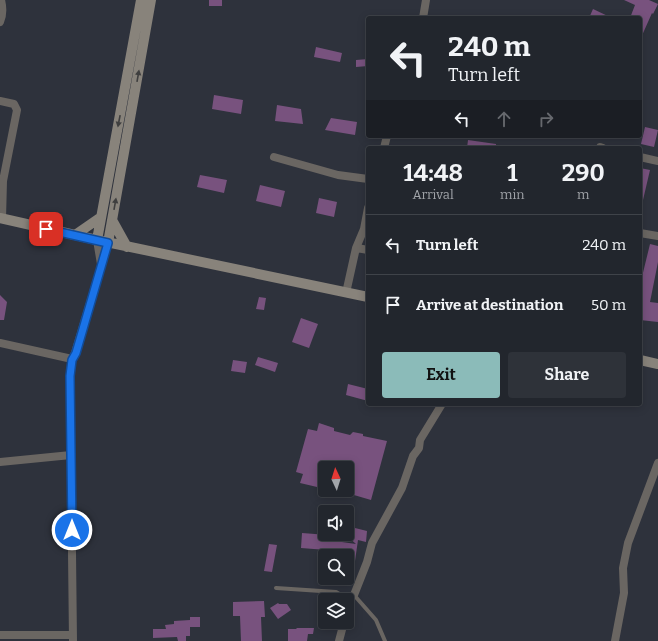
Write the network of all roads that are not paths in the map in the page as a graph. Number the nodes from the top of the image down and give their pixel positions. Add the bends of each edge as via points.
1 (1, 0) edge
2 (141, 0) edge
3 (151, 0) edge
4 (426, 0) edge
5 (423, 16) edge
6 (0, 22) edge
7 (140, 37) junction
8 (0, 101) edge
9 (274, 157) dead end
10 (642, 157) edge
11 (658, 161) edge
12 (366, 179) edge
13 (101, 217) junction
14 (1, 219) edge
15 (112, 220) junction
16 (366, 221) edge
17 (642, 233) edge
18 (75, 235) junction
19 (658, 236) edge
20 (97, 240) junction
21 (108, 243) junction
22 (127, 247) junction
23 (357, 248) junction
24 (366, 250) edge
25 (101, 265) junction
26 (346, 293) junction
27 (366, 297) edge
28 (0, 343) edge
29 (72, 360) junction
30 (642, 360) edge
31 (658, 364) edge
32 (441, 406) edge
33 (71, 455) junction
34 (0, 462) edge
35 (658, 463) edge
36 (276, 588) dead end
37 (339, 593) edge
38 (354, 593) edge
39 (354, 600) edge
40 (342, 629) edge
41 (0, 635) edge
42 (73, 638) edge
43 (339, 641) edge
44 (385, 641) edge
45 (615, 641) edge

1 - 6 street
2 - 7 main road
3 - 7 main road
4 - 5 street
7 -> 13 main road
15 -> 7 main road
8 - 14 street via 14,104 16,110 3,181
9 - 12 street via 338,175
10 - 11 street
13 - 18 main road
13 - 20 main road
14 - 18 main road
15 - 21 main road
15 - 22 main road
16 - 23 street
17 - 19 street
18 - 20 main road
20 - 21 main road
20 - 25 street
21 - 22 main road
21 - 25 street
22 - 26 main road
23 - 24 street
23 - 26 street
25 - 29 street
26 - 27 main road
28 - 29 street
29 - 33 street
30 - 31 main road
32 - 38 street via 420,440 402,488 372,543
33 - 34 street
33 - 42 street
35 - 45 street via 628,543 623,568 624,593
36 - 37 lane
39 - 44 lane via 376,620
40 - 43 street
41 - 42 street

